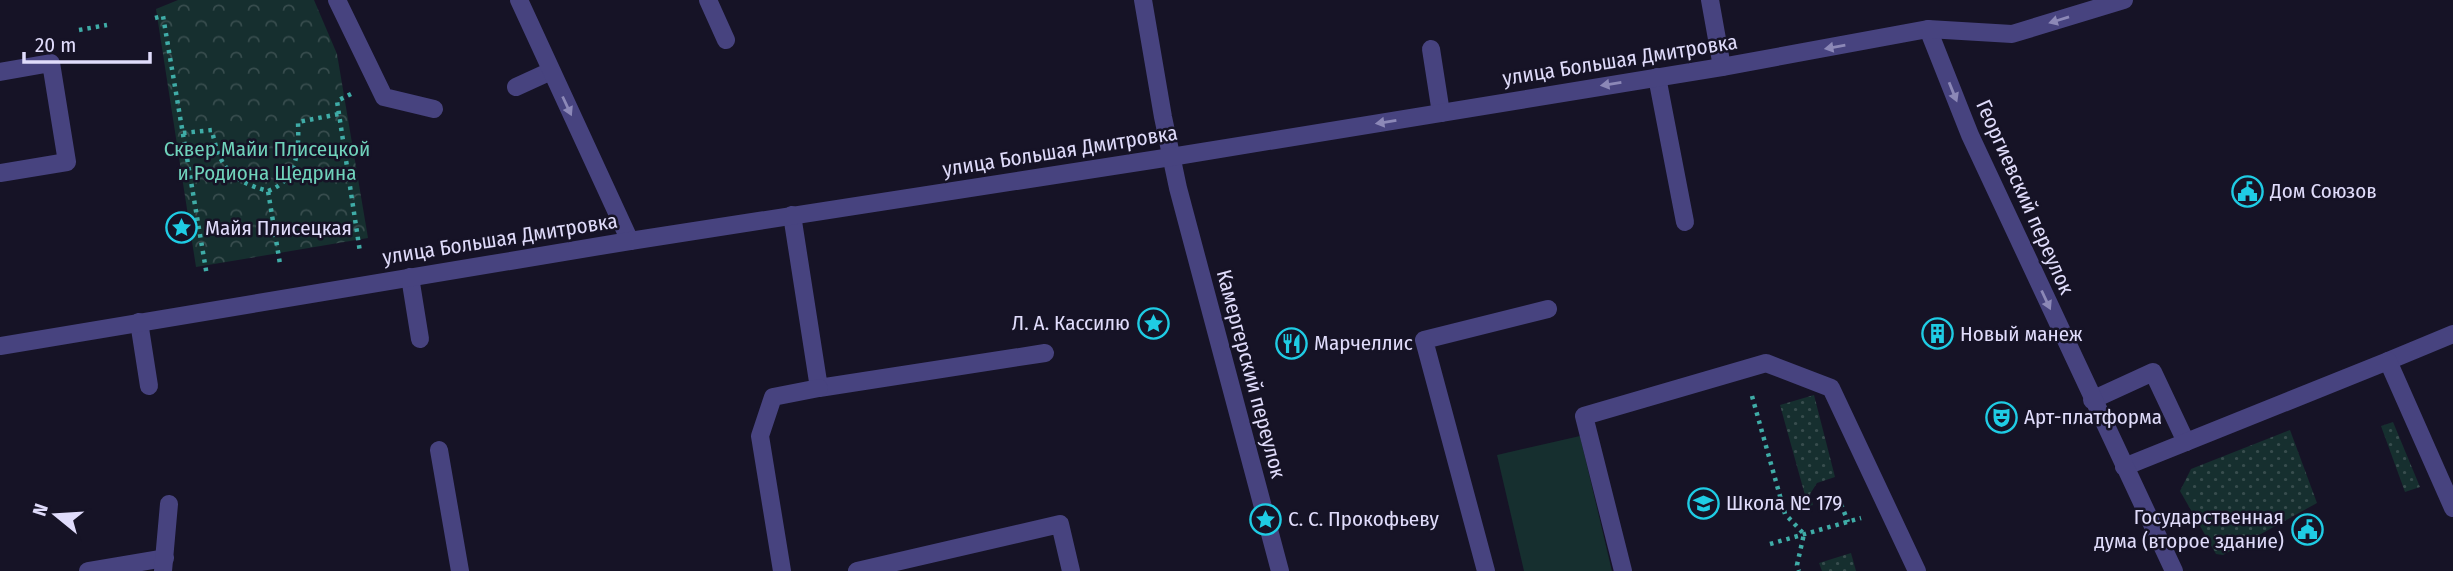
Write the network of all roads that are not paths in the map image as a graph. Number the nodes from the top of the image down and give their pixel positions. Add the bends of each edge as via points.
1 (337, 0) edge
2 (519, 0) edge
3 (708, 0) edge
4 (1143, 0) edge
5 (1710, 0) edge
6 (2124, 0) edge
7 (1928, 29) junction
8 (726, 40) dead end
9 (1431, 49) dead end
10 (1722, 67) junction
11 (551, 71) junction
12 (0, 72) edge
13 (1657, 77) junction
14 (516, 87) dead end
15 (434, 109) dead end
16 (1441, 113) junction
17 (1171, 157) junction
18 (0, 173) edge
19 (792, 215) junction
20 (1685, 222) dead end
21 (630, 241) junction
22 (410, 277) junction
23 (1548, 309) dead end
24 (139, 322) junction
25 (2453, 334) edge
26 (420, 339) dead end
27 (0, 346) edge
28 (1045, 353) dead end
29 (2388, 361) junction
30 (149, 386) dead end
31 (819, 388) junction
32 (2092, 400) junction
33 (2186, 442) junction
34 (439, 450) dead end
35 (2123, 467) junction
36 (169, 504) dead end
37 (2453, 508) edge
38 (164, 564) edge
39 (88, 571) edge
40 (460, 571) edge
41 (782, 571) edge
42 (857, 571) edge
43 (1071, 571) edge
44 (1280, 571) edge
45 (1486, 571) edge
46 (1623, 571) edge
47 (1917, 571) edge
48 (2174, 571) edge

1 - 15 street via 384,97
2 - 11 street
3 - 8 street
4 - 17 street, Камергерский переулок
5 - 10 street
6 -> 7 street, улица Большая Дмитровка via 2012,34
7 -> 10 street, улица Большая Дмитровка
7 -> 32 street, Георгиевский переулок via 1970,135
9 - 16 street
10 - 13 street, улица Большая Дмитровка
11 - 14 street
11 -> 21 street
12 - 18 street via 51,63 67,162
13 -> 16 street, улица Большая Дмитровка
13 - 20 street
16 -> 17 street, улица Большая Дмитровка
17 - 19 street, улица Большая Дмитровка
17 - 44 street, Камергерский переулок
19 - 21 street, улица Большая Дмитровка
19 - 31 street
21 - 22 street, улица Большая Дмитровка
22 - 24 street, улица Большая Дмитровка
22 - 26 street
23 - 45 street via 1424,340
24 - 27 street, улица Большая Дмитровка
24 - 30 street
25 - 29 street
28 - 31 street
29 - 33 street
29 - 37 street
31 - 41 street via 773,397 760,436
32 - 33 street via 2153,372
32 - 35 street, Георгиевский переулок
33 - 35 street
34 - 40 street
35 - 48 street, Георгиевский переулок
36 - 38 street
38 - 39 street
42 - 43 street via 1060,524
46 - 47 street via 1584,416 1766,363 1831,388

